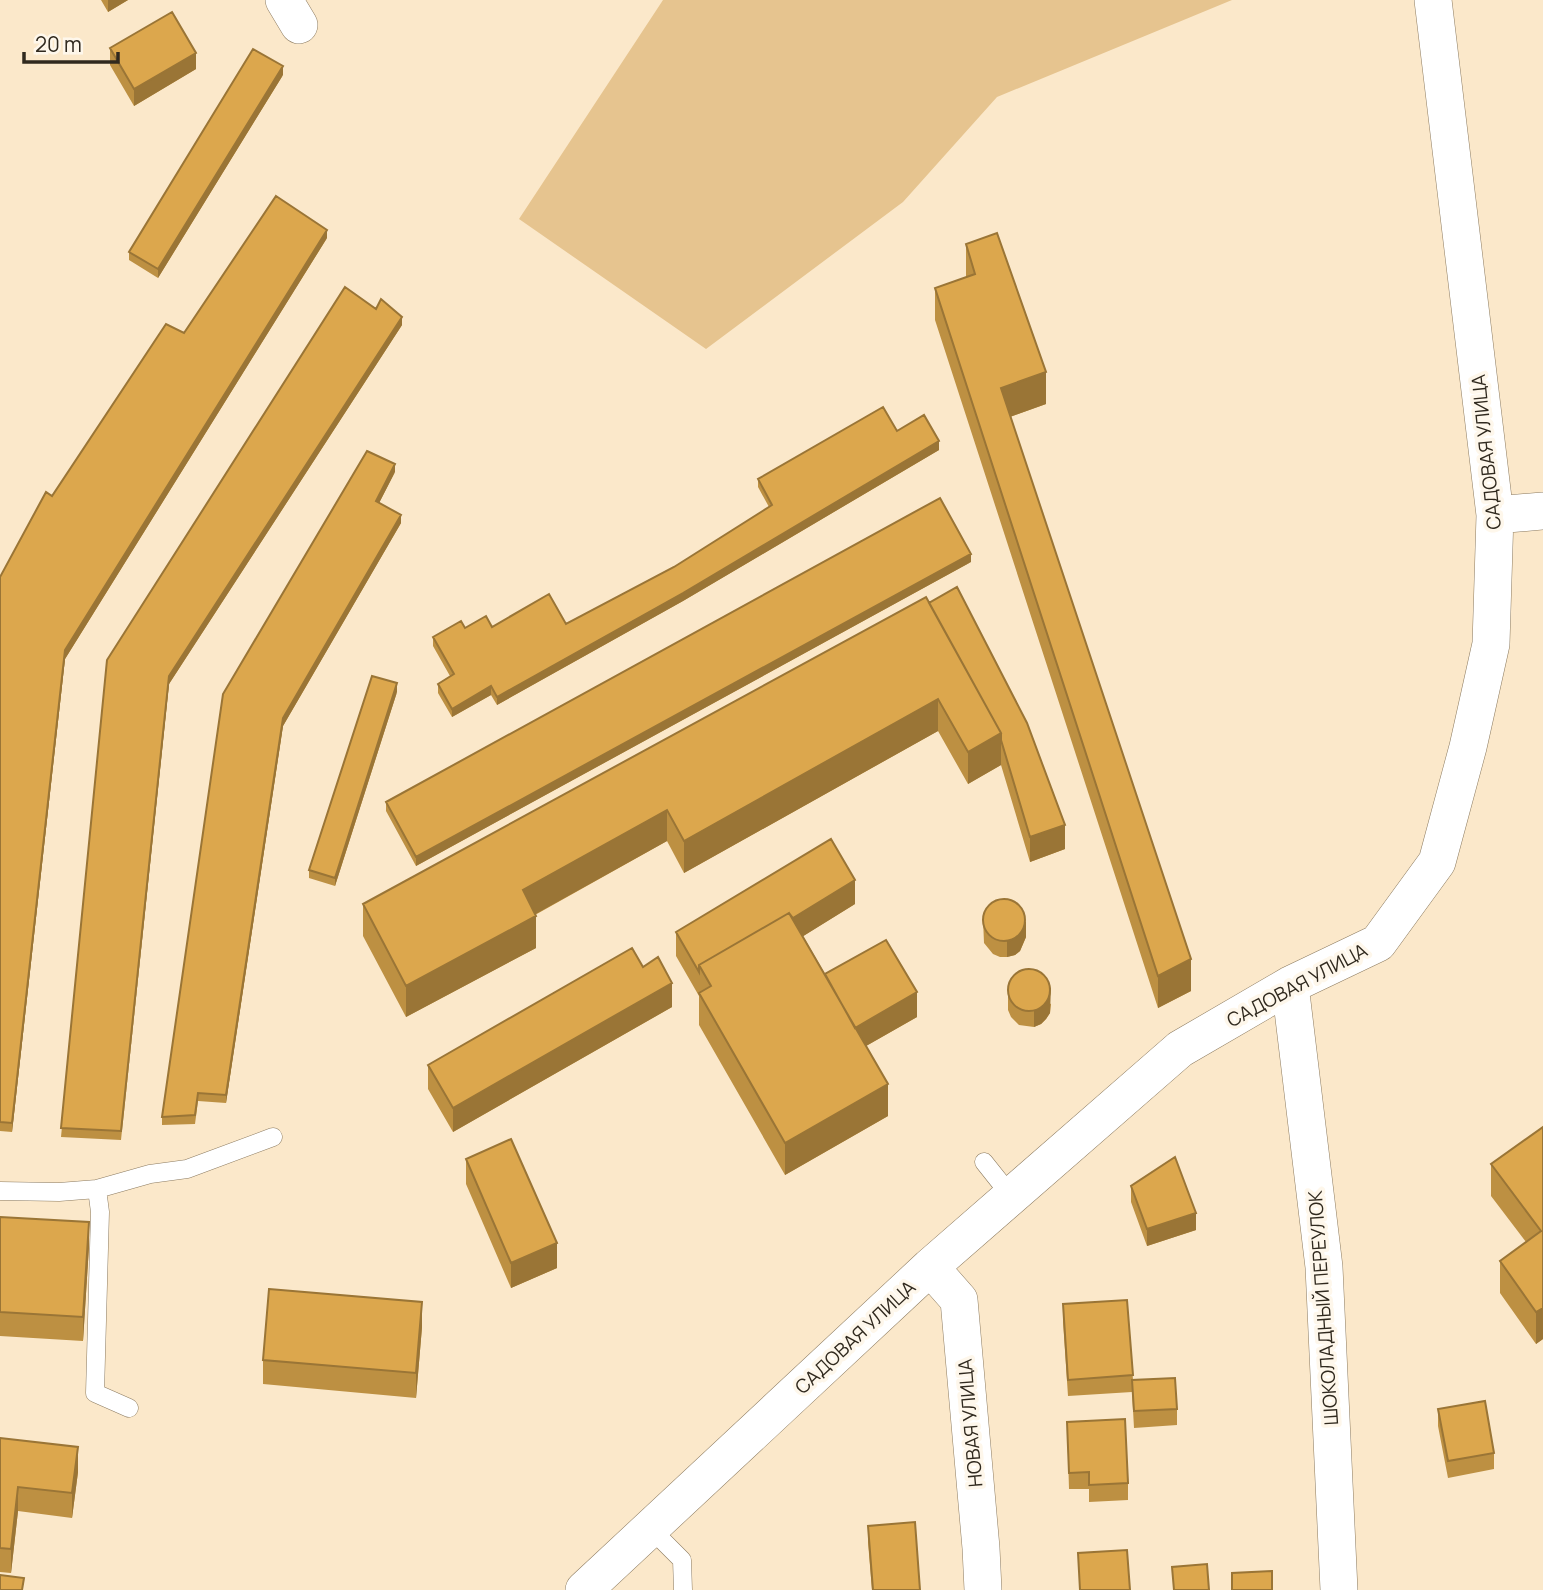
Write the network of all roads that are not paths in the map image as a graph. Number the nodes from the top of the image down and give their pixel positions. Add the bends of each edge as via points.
1 (1438, 1) edge
2 (1543, 512) edge
3 (1495, 515) junction
4 (1290, 985) junction
5 (273, 1137) dead end
6 (984, 1162) dead end
7 (97, 1189) junction
8 (0, 1191) edge
9 (1012, 1196) junction
10 (930, 1267) junction
11 (129, 1408) dead end
12 (651, 1529) junction
13 (584, 1590) edge
14 (683, 1590) edge
15 (983, 1590) edge
16 (1339, 1590) edge

1 - 3 street, САДОВАЯ УЛИЦА
2 - 3 street
3 - 4 street, САДОВАЯ УЛИЦА via 1491,645 1437,862 1378,943
4 - 9 street, САДОВАЯ УЛИЦА via 1180,1049
4 - 16 street, ШОКОЛАДНЫЙ ПЕРЕУЛОК via 1324,1267
5 - 7 lane via 187,1169
6 - 9 lane
7 - 8 lane
7 - 11 lane via 95,1394
9 - 10 street, САДОВАЯ УЛИЦА
10 - 12 street, САДОВАЯ УЛИЦА
10 - 15 street, НОВАЯ УЛИЦА via 959,1300
12 - 13 street, САДОВАЯ УЛИЦА
12 - 14 lane via 682,1560

